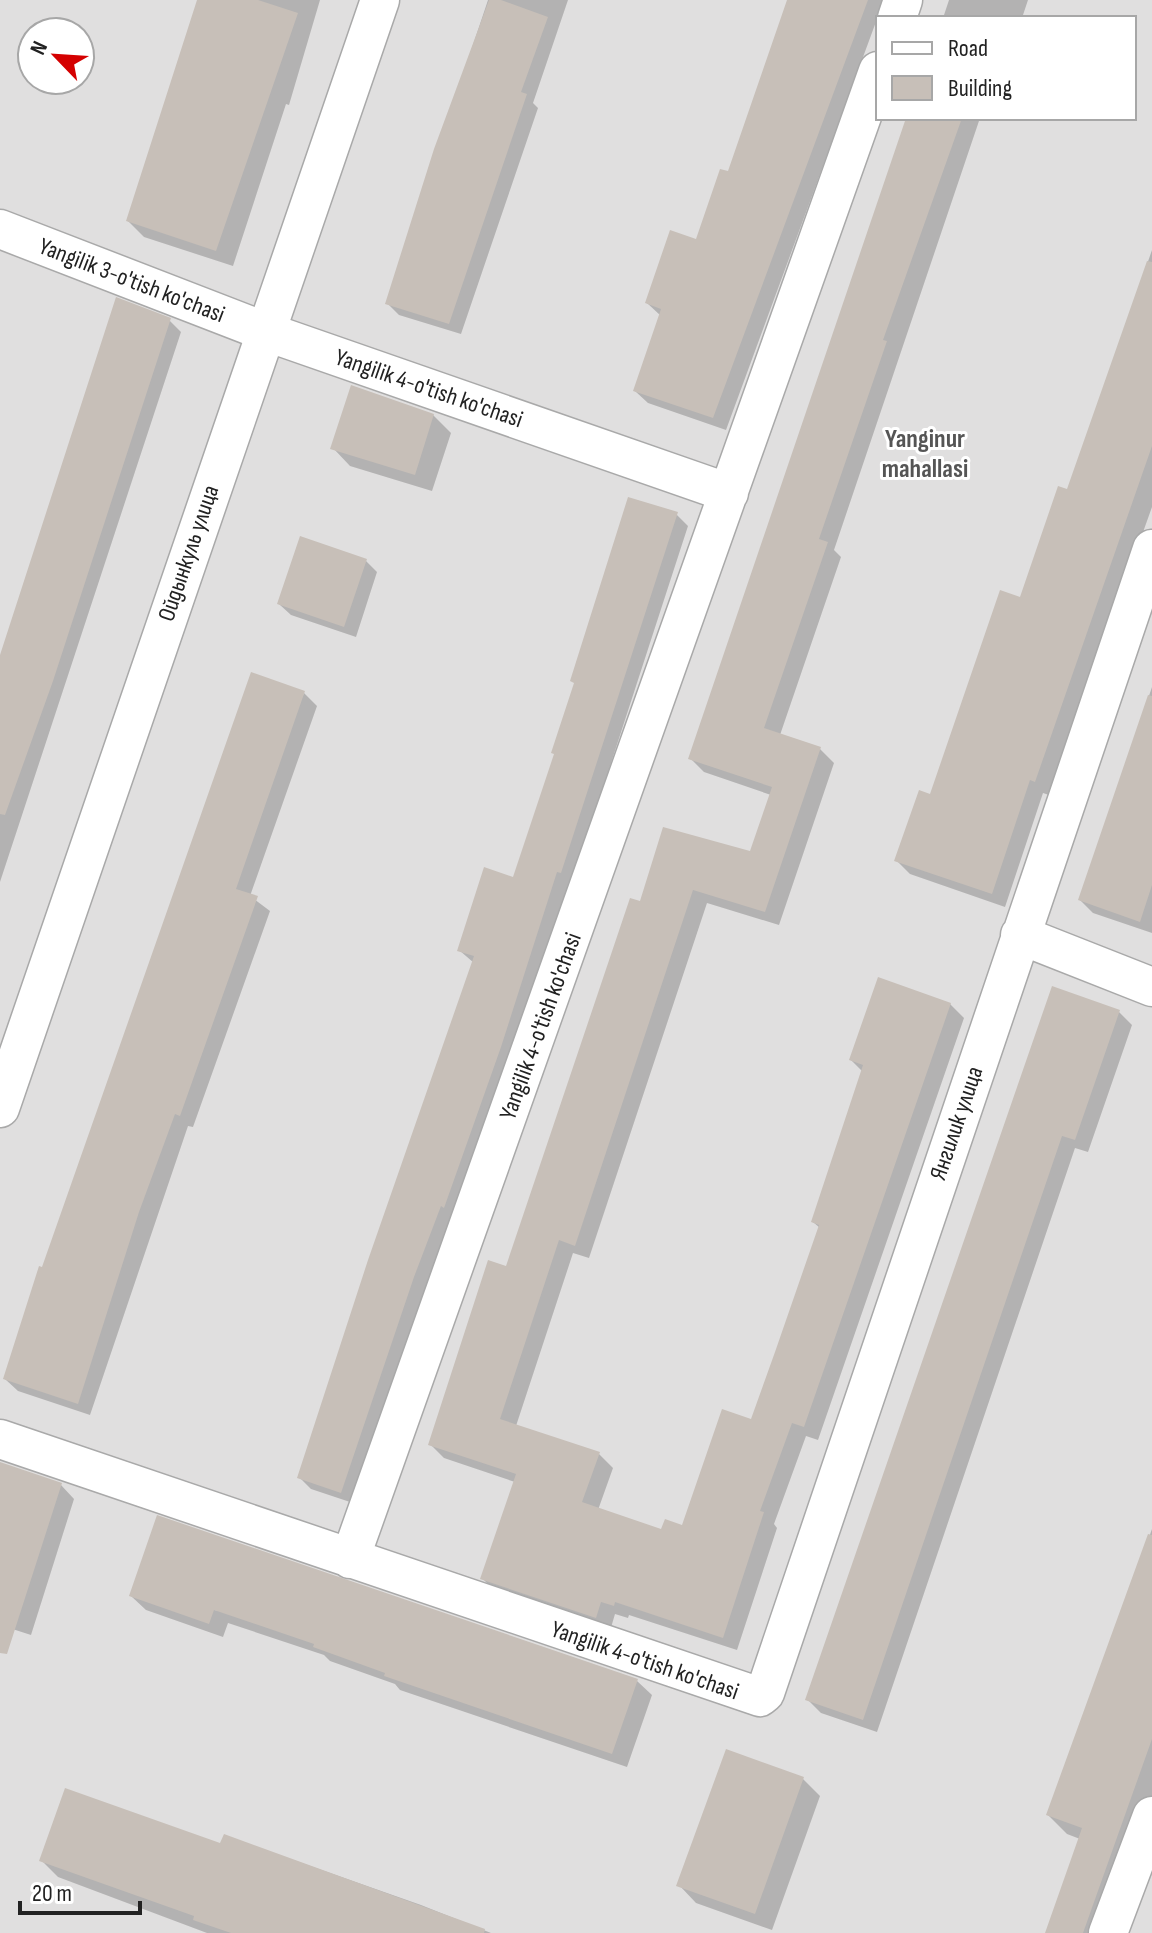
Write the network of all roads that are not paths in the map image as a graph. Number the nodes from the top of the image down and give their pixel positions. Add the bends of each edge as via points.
1 (380, 0) edge
2 (876, 77) edge
3 (0, 229) edge
4 (264, 331) junction
5 (729, 493) junction
6 (1152, 549) edge
7 (1020, 935) junction
8 (1152, 987) edge
9 (0, 1108) edge
10 (0, 1439) edge
11 (350, 1559) junction
12 (760, 1697) joint
13 (1152, 1816) edge
14 (1108, 1933) edge

1 - 4 street, Ойдынкуль улица
2 - 5 street, Yangilik 4-o'tish ko'chasi
3 - 4 street, Yangilik 3-o'tish ko'chasi
4 - 5 street, Yangilik 4-o'tish ko'chasi
4 - 9 street, Ойдынкуль улица
5 - 11 street, Yangilik 4-o'tish ko'chasi
6 - 7 street, Янгилик улица
7 - 8 street
7 - 12 street, Янгилик улица
10 - 11 street, Yangilik 4-o'tish ko'chasi
11 - 12 street, Yangilik 4-o'tish ko'chasi
13 - 14 street

